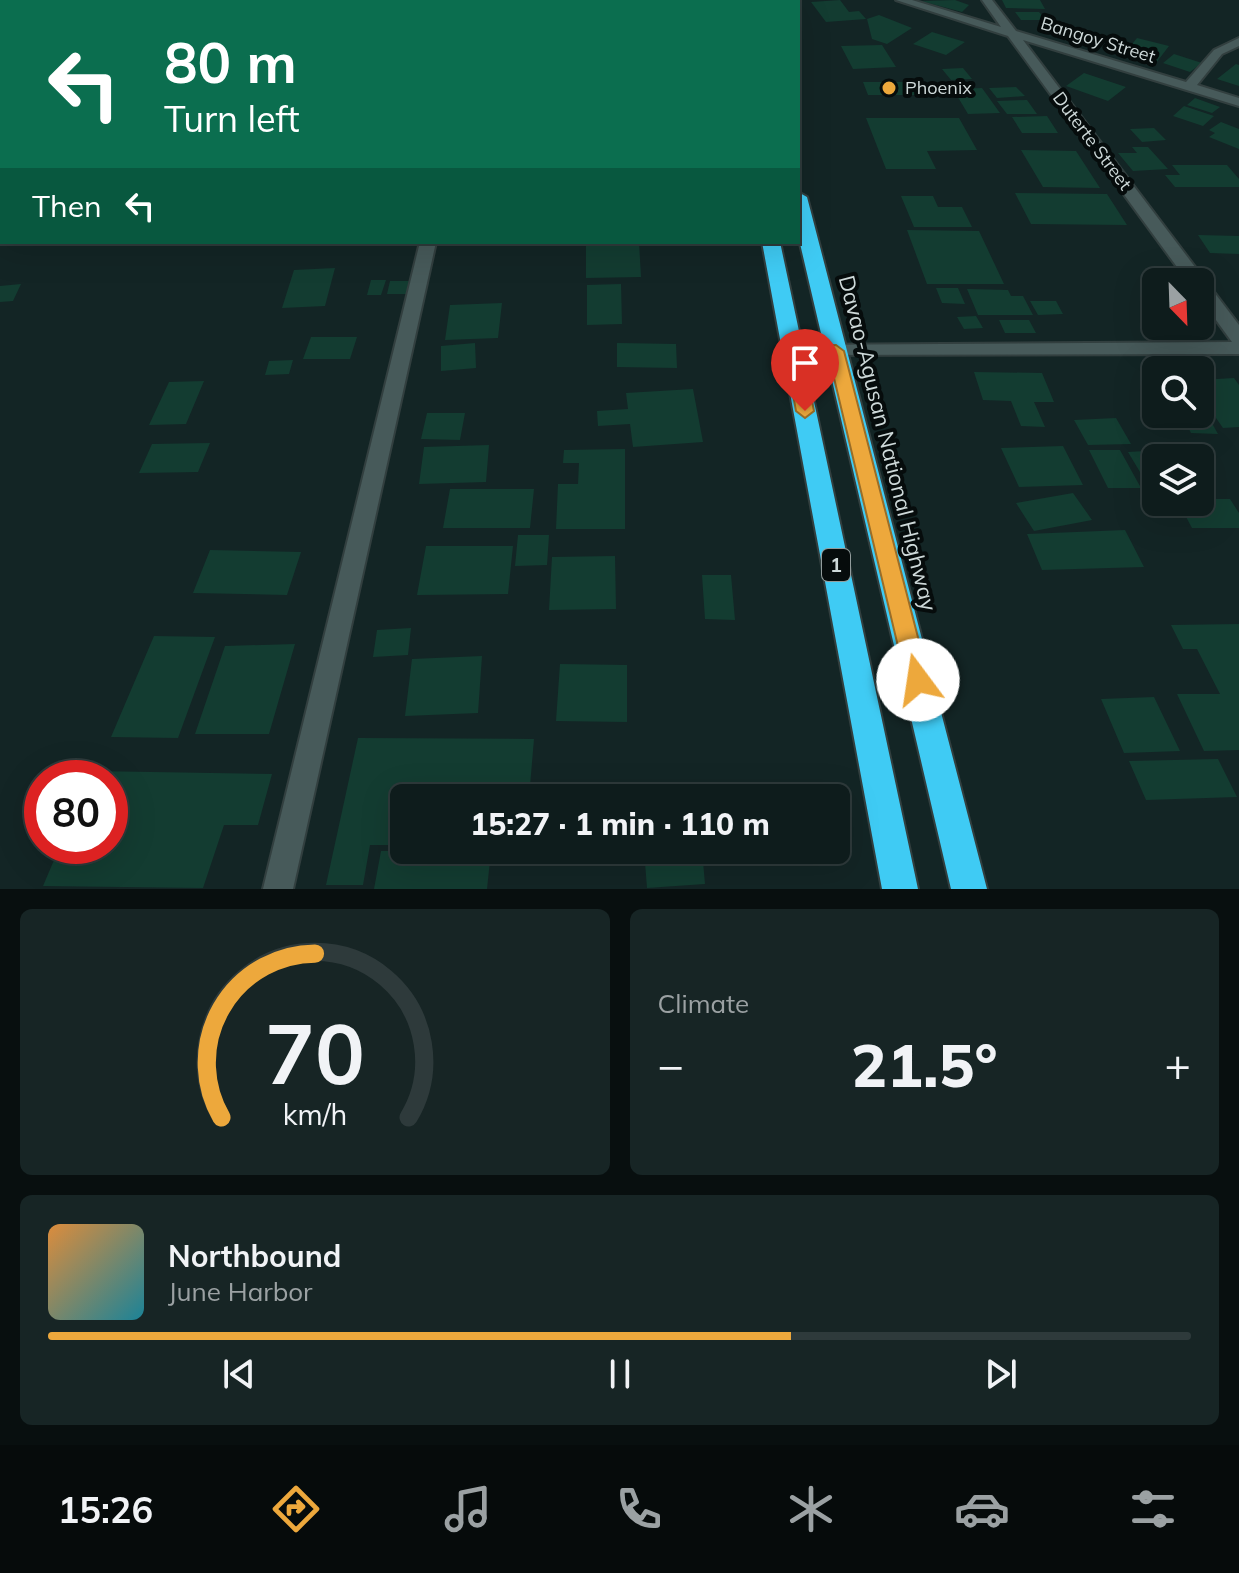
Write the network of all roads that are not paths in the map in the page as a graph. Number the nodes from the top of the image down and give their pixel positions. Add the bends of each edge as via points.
1 (901, 0) edge
2 (987, 0) edge
3 (1012, 32) junction
4 (1239, 41) edge
5 (1189, 87) junction
6 (1239, 102) edge
7 (800, 205) edge
8 (428, 244) edge
9 (771, 244) edge
10 (1187, 268) edge
11 (1214, 304) edge
12 (1239, 338) edge
13 (1239, 348) edge
14 (793, 351) junction
15 (836, 351) junction
16 (278, 889) edge
17 (900, 889) edge
18 (969, 889) edge

1 - 3 street, Bangoy Street
2 - 3 street, Duterte Street
3 - 5 street, Bangoy Street
3 - 10 street, Duterte Street
4 - 5 street via 1218,52
5 - 6 street, Bangoy Street
7 - 15 highway, Davao-Agusan National Highway
8 - 16 street
9 - 14 highway, 1
11 - 12 street, Duterte Street
13 - 15 street
14 - 15 street
14 - 17 highway, 1
15 - 18 highway, Davao-Agusan National Highway

